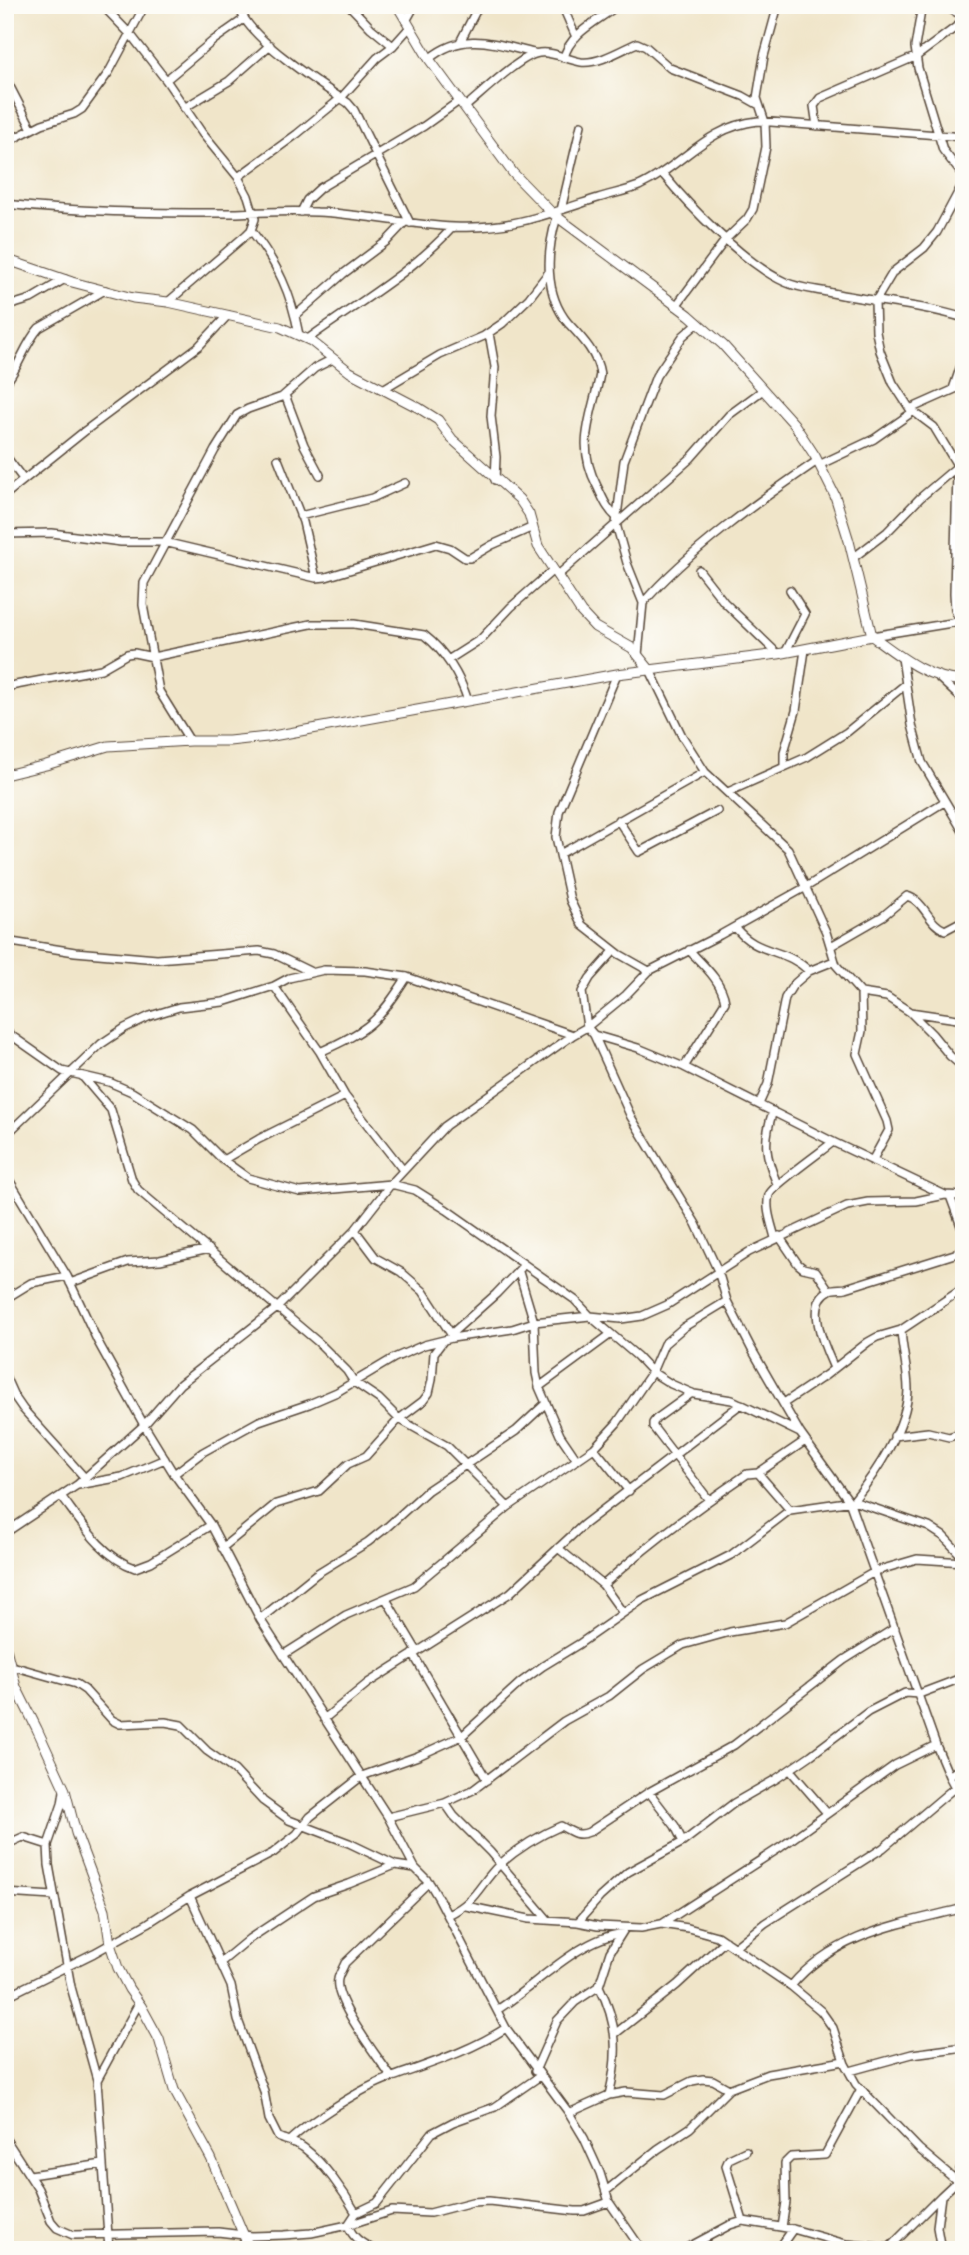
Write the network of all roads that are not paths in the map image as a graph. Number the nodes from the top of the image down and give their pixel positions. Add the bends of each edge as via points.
1 (102, 5) edge
2 (145, 5) edge
3 (245, 5) edge
4 (349, 5) edge
5 (397, 5) edge
6 (415, 5) edge
7 (479, 5) edge
8 (562, 5) edge
9 (778, 5) edge
10 (922, 5) edge
11 (942, 5) edge
12 (617, 6) edge
13 (964, 16) edge
14 (244, 19) junction
15 (964, 21) edge
16 (408, 24) junction
17 (131, 35) junction
18 (576, 37) junction
19 (460, 42) junction
20 (270, 45) junction
21 (393, 46) junction
22 (534, 54) junction
23 (917, 56) junction
24 (564, 58) junction
25 (429, 59) junction
26 (5, 77) edge
27 (166, 80) junction
28 (341, 98) junction
29 (462, 104) junction
30 (759, 105) junction
31 (184, 108) junction
32 (765, 122) junction
33 (581, 125) dead end
34 (817, 126) junction
35 (32, 129) junction
36 (938, 136) junction
37 (964, 137) edge
38 (5, 143) edge
39 (377, 154) junction
40 (662, 173) junction
41 (238, 177) junction
42 (964, 177) edge
43 (5, 204) edge
44 (252, 212) junction
45 (300, 212) junction
46 (557, 214) junction
47 (407, 223) junction
48 (452, 228) junction
49 (251, 230) junction
50 (726, 239) junction
51 (5, 259) edge
52 (549, 271) junction
53 (65, 279) junction
54 (105, 290) junction
55 (168, 302) junction
56 (875, 302) junction
57 (676, 306) junction
58 (5, 307) edge
59 (228, 315) junction
60 (295, 316) junction
61 (964, 318) edge
62 (698, 323) junction
63 (489, 332) junction
64 (303, 337) junction
65 (964, 357) edge
66 (333, 359) junction
67 (5, 384) edge
68 (964, 385) edge
69 (953, 388) junction
70 (383, 389) junction
71 (763, 390) junction
72 (285, 395) junction
73 (912, 410) junction
74 (5, 455) edge
75 (278, 459) dead end
76 (818, 463) junction
77 (960, 463) edge
78 (320, 475) dead end
79 (23, 479) junction
80 (495, 480) junction
81 (405, 483) dead end
82 (5, 495) edge
83 (300, 516) junction
84 (616, 521) junction
85 (533, 527) junction
86 (5, 534) edge
87 (164, 542) junction
88 (853, 558) junction
89 (699, 570) dead end
90 (555, 573) junction
91 (316, 578) junction
92 (790, 590) dead end
93 (643, 603) junction
94 (962, 621) edge
95 (964, 630) edge
96 (872, 636) junction
97 (805, 650) junction
98 (638, 654) junction
99 (781, 654) junction
100 (153, 657) junction
101 (902, 658) junction
102 (448, 660) junction
103 (650, 670) junction
104 (617, 674) junction
105 (939, 678) junction
106 (964, 681) edge
107 (906, 684) junction
108 (5, 687) edge
109 (468, 701) junction
110 (964, 701) edge
111 (190, 741) junction
112 (784, 767) junction
113 (705, 772) junction
114 (5, 775) edge
115 (728, 792) junction
116 (944, 802) junction
117 (717, 811) dead end
118 (618, 820) junction
119 (964, 833) edge
120 (560, 854) junction
121 (806, 887) junction
122 (964, 920) edge
123 (734, 927) junction
124 (5, 941) edge
125 (831, 947) junction
126 (689, 950) junction
127 (614, 951) junction
128 (289, 961) junction
129 (834, 961) junction
130 (649, 971) junction
131 (809, 971) junction
132 (312, 972) junction
133 (407, 977) junction
134 (289, 978) junction
135 (274, 986) junction
136 (861, 993) junction
137 (910, 1012) junction
138 (964, 1020) edge
139 (587, 1027) junction
140 (5, 1031) edge
141 (573, 1035) junction
142 (594, 1035) junction
143 (320, 1052) junction
144 (684, 1067) junction
145 (964, 1068) edge
146 (72, 1073) junction
147 (82, 1077) junction
148 (345, 1096) junction
149 (759, 1104) junction
150 (773, 1111) junction
151 (5, 1136) edge
152 (833, 1142) junction
153 (223, 1160) junction
154 (872, 1161) junction
155 (403, 1170) junction
156 (5, 1173) edge
157 (391, 1184) junction
158 (777, 1184) junction
159 (948, 1195) junction
160 (964, 1196) edge
161 (355, 1230) junction
162 (964, 1234) edge
163 (777, 1237) junction
164 (209, 1249) junction
165 (964, 1251) edge
166 (521, 1268) junction
167 (718, 1271) junction
168 (69, 1280) junction
169 (964, 1288) edge
170 (829, 1290) junction
171 (5, 1298) edge
172 (727, 1301) junction
173 (277, 1308) junction
174 (590, 1316) junction
175 (534, 1322) junction
176 (901, 1330) junction
177 (611, 1334) junction
178 (449, 1338) junction
179 (834, 1368) junction
180 (652, 1372) junction
181 (5, 1376) edge
182 (354, 1382) junction
183 (539, 1387) junction
184 (692, 1393) junction
185 (15, 1396) junction
186 (5, 1401) edge
187 (784, 1403) junction
188 (545, 1404) junction
189 (741, 1404) junction
190 (399, 1419) junction
191 (144, 1425) junction
192 (964, 1432) edge
193 (800, 1433) junction
194 (894, 1436) junction
195 (805, 1441) junction
196 (594, 1448) junction
197 (676, 1455) junction
198 (165, 1459) junction
199 (577, 1460) junction
200 (465, 1464) junction
201 (758, 1473) junction
202 (174, 1474) junction
203 (85, 1478) junction
204 (77, 1485) junction
205 (629, 1491) junction
206 (61, 1496) junction
207 (709, 1500) junction
208 (851, 1501) junction
209 (508, 1507) junction
210 (790, 1510) junction
211 (211, 1525) junction
212 (5, 1533) edge
213 (222, 1548) junction
214 (558, 1548) junction
215 (964, 1560) edge
216 (876, 1571) junction
217 (603, 1585) junction
218 (386, 1599) junction
219 (623, 1613) junction
220 (260, 1619) junction
221 (895, 1628) junction
222 (5, 1645) edge
223 (415, 1652) junction
224 (283, 1655) junction
225 (8, 1665) edge
226 (964, 1677) edge
227 (919, 1694) junction
228 (324, 1719) junction
229 (462, 1736) junction
230 (936, 1745) junction
231 (964, 1765) edge
232 (790, 1770) junction
233 (362, 1776) junction
234 (948, 1776) junction
235 (486, 1780) junction
236 (954, 1788) junction
237 (65, 1790) junction
238 (649, 1792) junction
239 (444, 1803) junction
240 (964, 1804) edge
241 (827, 1814) junction
242 (388, 1817) junction
243 (303, 1825) junction
244 (683, 1842) junction
245 (5, 1845) edge
246 (48, 1845) junction
247 (395, 1865) junction
248 (499, 1865) junction
249 (415, 1868) junction
250 (429, 1882) junction
251 (5, 1894) edge
252 (53, 1896) junction
253 (190, 1896) junction
254 (466, 1906) junction
255 (964, 1908) edge
256 (448, 1915) junction
257 (548, 1920) junction
258 (578, 1922) junction
259 (661, 1924) junction
260 (623, 1931) junction
261 (725, 1941) junction
262 (110, 1944) junction
263 (734, 1947) junction
264 (220, 1963) junction
265 (67, 1964) junction
266 (599, 1986) junction
267 (791, 1986) junction
268 (5, 1997) edge
269 (139, 2003) junction
270 (497, 2010) junction
271 (506, 2028) junction
272 (616, 2033) junction
273 (964, 2047) edge
274 (844, 2061) junction
275 (850, 2071) junction
276 (538, 2073) junction
277 (391, 2077) junction
278 (97, 2080) junction
279 (729, 2089) junction
280 (861, 2090) junction
281 (609, 2095) junction
282 (569, 2113) junction
283 (5, 2138) edge
284 (289, 2141) junction
285 (746, 2151) dead end
286 (964, 2156) edge
287 (103, 2164) junction
288 (30, 2175) junction
289 (960, 2182) edge
290 (606, 2191) junction
291 (941, 2196) junction
292 (608, 2202) junction
293 (356, 2213) junction
294 (743, 2221) junction
295 (348, 2225) junction
296 (782, 2227) junction
297 (793, 2229) junction
298 (106, 2232) junction
299 (247, 2242) edge
300 (639, 2249) edge
301 (109, 2250) edge
302 (234, 2250) edge
303 (374, 2250) edge
304 (683, 2250) edge
305 (778, 2250) edge
306 (941, 2250) edge

1 - 17 street
2 - 17 street
3 - 14 street
4 - 21 street
5 - 16 street
6 - 16 street
7 - 19 street
8 - 18 street
9 - 30 street via 764,56
10 - 23 street
11 - 13 street
12 - 18 street
14 - 20 street
14 - 27 street
15 - 23 street
16 - 21 street
16 - 25 street
17 - 27 street
17 - 35 street via 78,112
18 - 24 street
19 - 22 street via 487,41
19 - 25 street
20 - 28 street
20 - 31 street via 229,81
21 - 28 street
22 - 24 street
22 - 29 street
23 - 34 street via 820,98 814,106
23 - 36 street
24 - 30 street via 592,62 640,43 670,68
25 - 29 street
26 - 35 street
27 - 31 street
28 - 39 street via 354,110
28 - 41 street
29 - 39 street
29 - 46 street via 513,173
30 - 32 street
31 - 41 street
32 - 34 street
32 - 40 street via 741,123 722,131
32 - 50 street via 766,147 753,209
33 - 46 street
34 - 36 street
35 - 38 street
36 - 37 street
36 - 42 street
39 - 45 street via 320,188
39 - 47 street
40 - 46 street
40 - 50 street
41 - 44 street
42 - 56 street via 937,232 925,248 893,272
43 - 44 street via 54,210
44 - 45 street
44 - 49 street
45 - 47 street
46 - 48 street via 474,229
46 - 52 street
46 - 57 street
47 - 48 street
47 - 60 street
48 - 64 street via 402,275
49 - 55 street
49 - 60 street via 275,265
50 - 56 street via 788,283
50 - 57 street
51 - 53 street
52 - 63 street via 529,298
52 - 84 street via 555,305 598,363 600,374 584,448 591,476
53 - 54 street
53 - 58 street via 31,299
54 - 55 street
54 - 67 street via 39,328
55 - 59 street
56 - 61 street
56 - 73 street via 884,364
57 - 62 street
59 - 64 street
59 - 79 street via 199,346
60 - 64 street
62 - 71 street
62 - 84 street via 683,336 656,376 624,461
63 - 70 street
63 - 80 street via 495,367 491,416
64 - 66 street
65 - 69 street
66 - 70 street
66 - 72 street via 315,368
68 - 69 street
69 - 73 street
70 - 80 street via 438,420
71 - 76 street via 794,424
71 - 84 street via 729,415 691,458
72 - 78 street
72 - 87 street via 237,415
73 - 76 street via 874,439
73 - 77 street via 934,427
74 - 79 street
75 - 83 street
76 - 88 street via 835,496
76 - 93 street via 702,548
77 - 88 street
77 - 94 street via 954,593 955,610
79 - 82 street
80 - 85 street via 519,499
81 - 83 street via 373,498
83 - 91 street
84 - 90 street
84 - 93 street
85 - 90 street via 538,546
85 - 91 street via 470,558 436,544
86 - 87 street
87 - 91 street
87 - 100 street via 142,593
88 - 96 street
89 - 99 street via 724,602
90 - 98 street via 595,627
90 - 102 street via 510,607 481,639
92 - 99 street via 805,614
93 - 98 street
94 - 95 street
94 - 96 street
96 - 97 street
96 - 101 street
97 - 99 street
97 - 112 street
98 - 103 street
99 - 103 street
100 - 102 street via 303,625 354,624 424,635
100 - 108 street via 127,654 101,668
100 - 111 street via 159,691
101 - 105 street
101 - 107 street
102 - 109 street
103 - 104 street
103 - 113 street via 682,737
104 - 109 street
104 - 120 street via 559,812 556,837
105 - 106 street
105 - 110 street
107 - 112 street via 847,732
107 - 116 street via 922,762
109 - 111 street via 267,737
111 - 114 street via 108,746
112 - 115 street
113 - 115 street
113 - 118 street
115 - 121 street via 782,841
116 - 119 street
116 - 121 street
117 - 118 street via 639,852
118 - 120 street
120 - 127 street via 577,917
121 - 123 street
121 - 125 street
122 - 125 street via 945,930 937,927 914,898 907,896
123 - 126 street
123 - 131 street via 753,945 789,956
124 - 128 street via 157,959 259,951
125 - 129 street
126 - 130 street
126 - 144 street via 712,974 725,1002
127 - 130 street
127 - 139 street via 582,992
128 - 132 street
128 - 134 street
129 - 131 street
129 - 136 street
130 - 139 street
131 - 149 street via 785,998 768,1084
132 - 133 street via 365,971
132 - 134 street
133 - 141 street
133 - 143 street via 364,1031
134 - 135 street
135 - 143 street
135 - 146 street via 223,1002 150,1016 101,1044
136 - 137 street via 887,997
136 - 154 street via 857,1054 888,1130
137 - 138 street
137 - 145 street
139 - 141 street
139 - 142 street
140 - 146 street
141 - 155 street via 445,1126
142 - 144 street
142 - 167 street via 631,1117 696,1224
143 - 148 street
144 - 149 street
146 - 147 street
146 - 151 street
147 - 153 street via 132,1091 193,1130
147 - 164 street via 111,1110 138,1190
148 - 153 street
148 - 155 street
149 - 150 street
150 - 152 street
150 - 158 street via 765,1145
152 - 154 street
152 - 158 street
153 - 157 street via 248,1178 300,1192
154 - 159 street
155 - 157 street
156 - 168 street
157 - 161 street
157 - 166 street via 415,1190 456,1216
158 - 163 street via 769,1194 768,1206
159 - 160 street
159 - 162 street
159 - 163 street via 846,1206
161 - 173 street
161 - 178 street via 376,1258 423,1291
163 - 167 street
163 - 170 street via 798,1264 816,1271
164 - 168 street via 128,1262
164 - 173 street
165 - 170 street
166 - 174 street via 575,1300
166 - 175 street
166 - 178 street
167 - 172 street
167 - 174 street via 642,1316
168 - 171 street via 31,1283
168 - 191 street
169 - 176 street
170 - 179 street via 817,1308 823,1345
172 - 180 street via 664,1344
172 - 187 street
173 - 182 street via 326,1350
173 - 191 street via 180,1384
174 - 175 street
174 - 177 street
175 - 178 street
175 - 183 street
176 - 179 street via 868,1342
176 - 194 street via 908,1390
177 - 180 street
177 - 183 street
178 - 182 street via 394,1358
178 - 190 street via 434,1353 429,1393
179 - 187 street
180 - 184 street
180 - 196 street
181 - 185 street
182 - 190 street
182 - 202 street via 259,1421
183 - 188 street
184 - 189 street
184 - 197 street via 653,1423
185 - 186 street
185 - 203 street
187 - 193 street
188 - 199 street
188 - 200 street via 516,1431
189 - 193 street
189 - 197 street
190 - 200 street via 436,1438
190 - 213 street via 366,1456 348,1464 319,1491 276,1504
191 - 198 street
191 - 203 street
192 - 194 street via 949,1437 928,1432
193 - 195 street
194 - 208 street via 878,1470
195 - 201 street
195 - 208 street
196 - 199 street
196 - 205 street
197 - 205 street
197 - 207 street
198 - 202 street
198 - 204 street via 122,1477
199 - 209 street
200 - 209 street
200 - 220 street via 378,1535 316,1574
201 - 207 street via 747,1474
201 - 210 street
202 - 211 street
203 - 204 street
204 - 206 street
205 - 214 street
206 - 211 street via 100,1544 135,1568
206 - 212 street
207 - 217 street
208 - 210 street
208 - 215 street via 929,1527
208 - 216 street
209 - 218 street via 414,1586
210 - 219 street via 732,1555
211 - 213 street
213 - 220 street
214 - 217 street
214 - 223 street via 510,1593
215 - 216 street via 917,1559
216 - 221 street
216 - 235 street via 785,1623 696,1640 671,1651 545,1734
217 - 219 street
218 - 223 street
218 - 224 street via 345,1615
219 - 229 street via 520,1682
220 - 224 street
221 - 227 street
221 - 238 street via 844,1660 734,1745
222 - 225 street
223 - 228 street
223 - 229 street
224 - 228 street
225 - 237 street
225 - 243 street via 76,1684 120,1724 181,1725 263,1801
226 - 227 street
227 - 230 street
227 - 232 street via 905,1693 869,1712
228 - 233 street
229 - 233 street
229 - 235 street
230 - 234 street
230 - 241 street via 895,1765
231 - 234 street
232 - 241 street
232 - 244 street via 734,1803
233 - 242 street
233 - 243 street
234 - 236 street
235 - 239 street
236 - 240 street
236 - 263 street via 883,1848
237 - 246 street
237 - 262 street via 105,1910
238 - 244 street
238 - 248 street via 589,1832 574,1834 561,1826
239 - 242 street
239 - 248 street
241 - 259 street
242 - 249 street
243 - 247 street
243 - 253 street via 274,1853
244 - 258 street via 628,1872
245 - 246 street via 23,1837
246 - 252 street
247 - 249 street
247 - 264 street via 314,1896
248 - 254 street
248 - 257 street
249 - 250 street
250 - 256 street
250 - 277 street via 345,1963 338,1979 349,2014
251 - 252 street
252 - 265 street
253 - 262 street
253 - 264 street
254 - 256 street
254 - 257 street
255 - 267 street via 856,1937 824,1956
256 - 270 street
257 - 258 street
258 - 260 street
259 - 260 street
259 - 261 street
260 - 266 street via 606,1961
260 - 270 street via 587,1944
261 - 263 street
261 - 272 street
262 - 265 street
262 - 269 street
263 - 267 street
264 - 284 street via 264,2091 269,2119 278,2137
265 - 268 street
265 - 278 street
266 - 272 street
266 - 276 street via 557,2021
267 - 274 street via 828,2019
269 - 278 street
269 - 299 street via 159,2039 174,2090 211,2158
270 - 271 street
271 - 276 street
271 - 277 street via 466,2049
272 - 281 street
273 - 275 street via 912,2054
274 - 275 street
274 - 279 street via 768,2074
275 - 280 street
276 - 282 street
276 - 293 street via 495,2107 432,2133 377,2203
277 - 284 street via 306,2126
278 - 287 street
279 - 281 street via 703,2079 664,2095
279 - 290 street via 690,2128
280 - 289 street via 919,2149
280 - 296 street via 825,2155 787,2160
281 - 282 street
282 - 290 street
283 - 288 street
284 - 293 street via 309,2152
285 - 294 street via 729,2159 726,2166
286 - 289 street
287 - 288 street
287 - 298 street
288 - 298 street via 57,2228 82,2236
289 - 291 street
290 - 292 street
291 - 297 street via 889,2248 846,2244
291 - 306 street via 937,2227
292 - 295 street via 575,2211 472,2202 430,2213 392,2211
292 - 300 street
293 - 295 street
294 - 296 street
294 - 304 street
295 - 299 street
295 - 303 street via 358,2241
296 - 297 street
297 - 305 street
298 - 299 street via 218,2232
298 - 301 street
299 - 302 street

